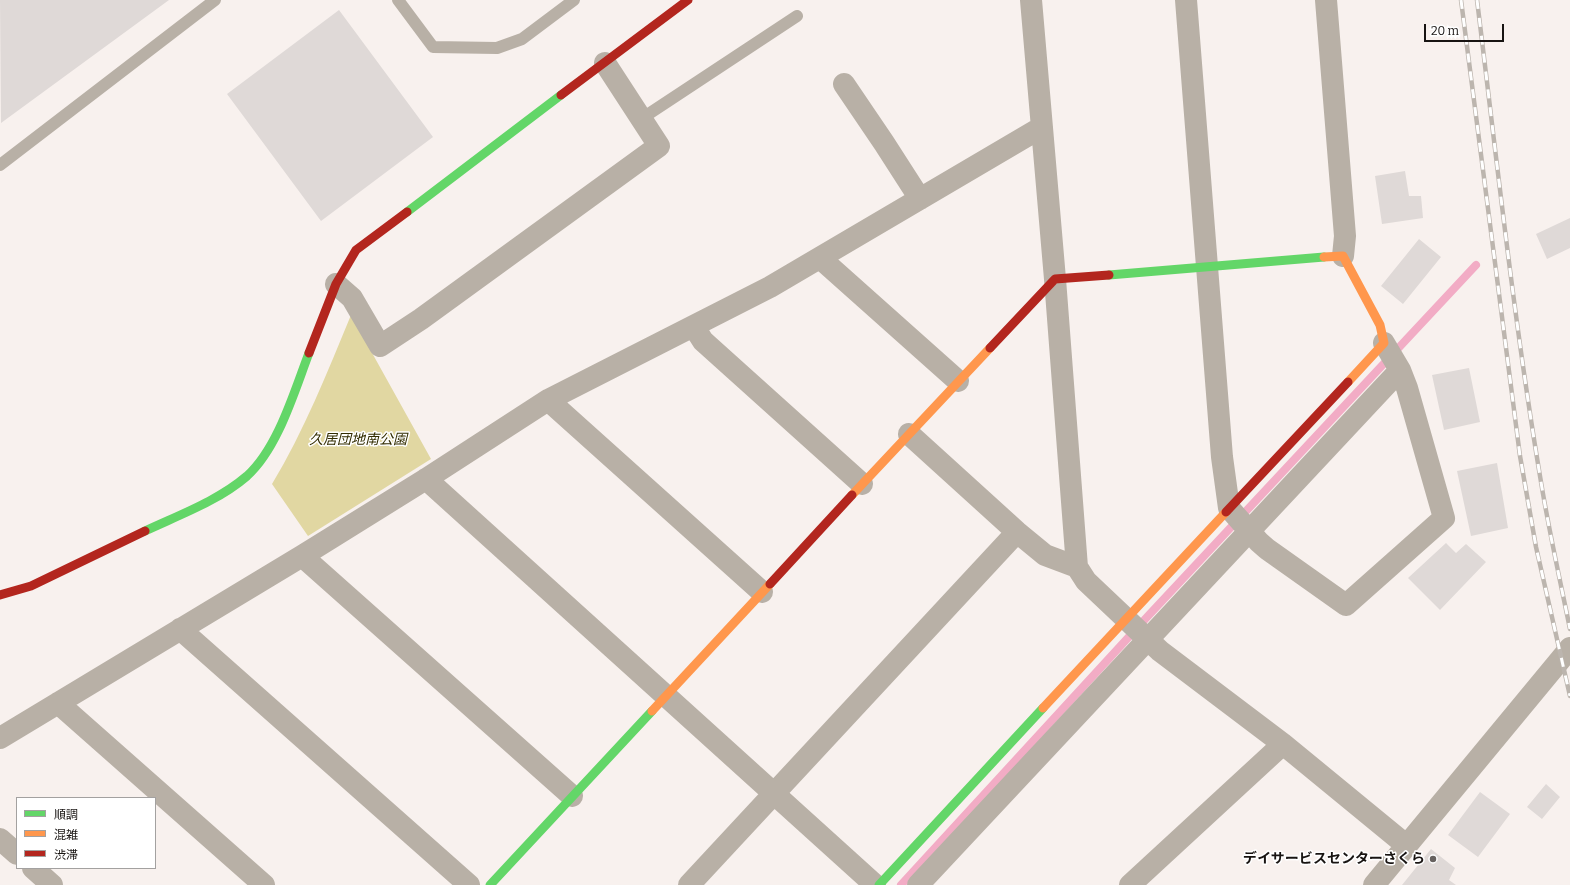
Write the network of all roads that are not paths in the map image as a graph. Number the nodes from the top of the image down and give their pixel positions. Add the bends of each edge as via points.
1 (215, 0) edge
2 (398, 0) edge
3 (574, 0) edge
4 (688, 0) edge
5 (1031, 0) edge
6 (1186, 0) edge
7 (1326, 0) edge
8 (797, 16) dead end
9 (605, 63) junction
10 (844, 84) dead end
11 (641, 119) junction
12 (1042, 127) junction
13 (0, 165) edge
14 (920, 199) junction
15 (1343, 256) junction
16 (820, 258) junction
17 (1207, 266) junction
18 (1055, 279) junction
19 (336, 284) junction
20 (694, 326) junction
21 (1392, 356) junction
22 (958, 382) junction
23 (548, 400) junction
24 (909, 434) junction
25 (426, 479) junction
26 (862, 484) junction
27 (1239, 520) junction
28 (1017, 532) junction
29 (302, 556) junction
30 (1077, 567) junction
31 (762, 592) junction
32 (0, 596) edge
33 (180, 629) junction
34 (1137, 630) junction
35 (1570, 648) edge
36 (664, 696) junction
37 (58, 703) junction
38 (0, 738) edge
39 (1283, 744) junction
40 (774, 794) junction
41 (572, 796) junction
42 (0, 839) edge
43 (1406, 846) junction
44 (16, 853) edge
45 (264, 885) edge
46 (469, 885) edge
47 (490, 885) edge
48 (689, 885) edge
49 (875, 885) edge
50 (879, 885) edge
51 (918, 885) edge
52 (1130, 885) edge
53 (1374, 885) edge

1 - 13 lane
2 - 3 lane via 433,47 497,48 522,39
4 - 9 street
5 - 12 street
6 - 17 street
7 - 15 street via 1345,236
8 - 11 lane
9 - 11 street
9 - 19 street via 356,250
10 - 14 street
11 - 19 street via 659,146 380,346 352,298
12 - 14 street
12 - 18 street
14 - 16 street
15 - 17 street
15 - 21 street via 1380,326
16 - 20 street
16 - 22 street
17 - 18 street
17 - 27 street via 1222,457
18 - 22 street
18 - 30 street
19 - 32 street via 278,432 250,473 212,499 31,586
20 - 23 street
20 - 26 street via 703,341
21 - 27 street
21 - 27 street
21 - 27 street via 1407,388 1444,518 1346,605 1267,549
22 - 24 street
23 - 25 street
23 - 31 street
24 - 26 street
24 - 28 street
25 - 29 street
25 - 36 street
26 - 31 street
27 - 34 street
27 - 34 street
28 - 30 street via 1045,555
28 - 40 street
29 - 33 street
29 - 41 street
30 - 34 street via 1086,581
31 - 36 street
33 - 37 street
33 - 46 street
34 - 39 street via 1160,651
34 - 50 street
34 - 51 street
35 - 43 street
36 - 40 street
36 - 41 street
37 - 38 street
37 - 45 street
39 - 43 street
39 - 52 street
40 - 48 street
40 - 49 street
41 - 47 street
42 - 44 street
43 - 53 street

